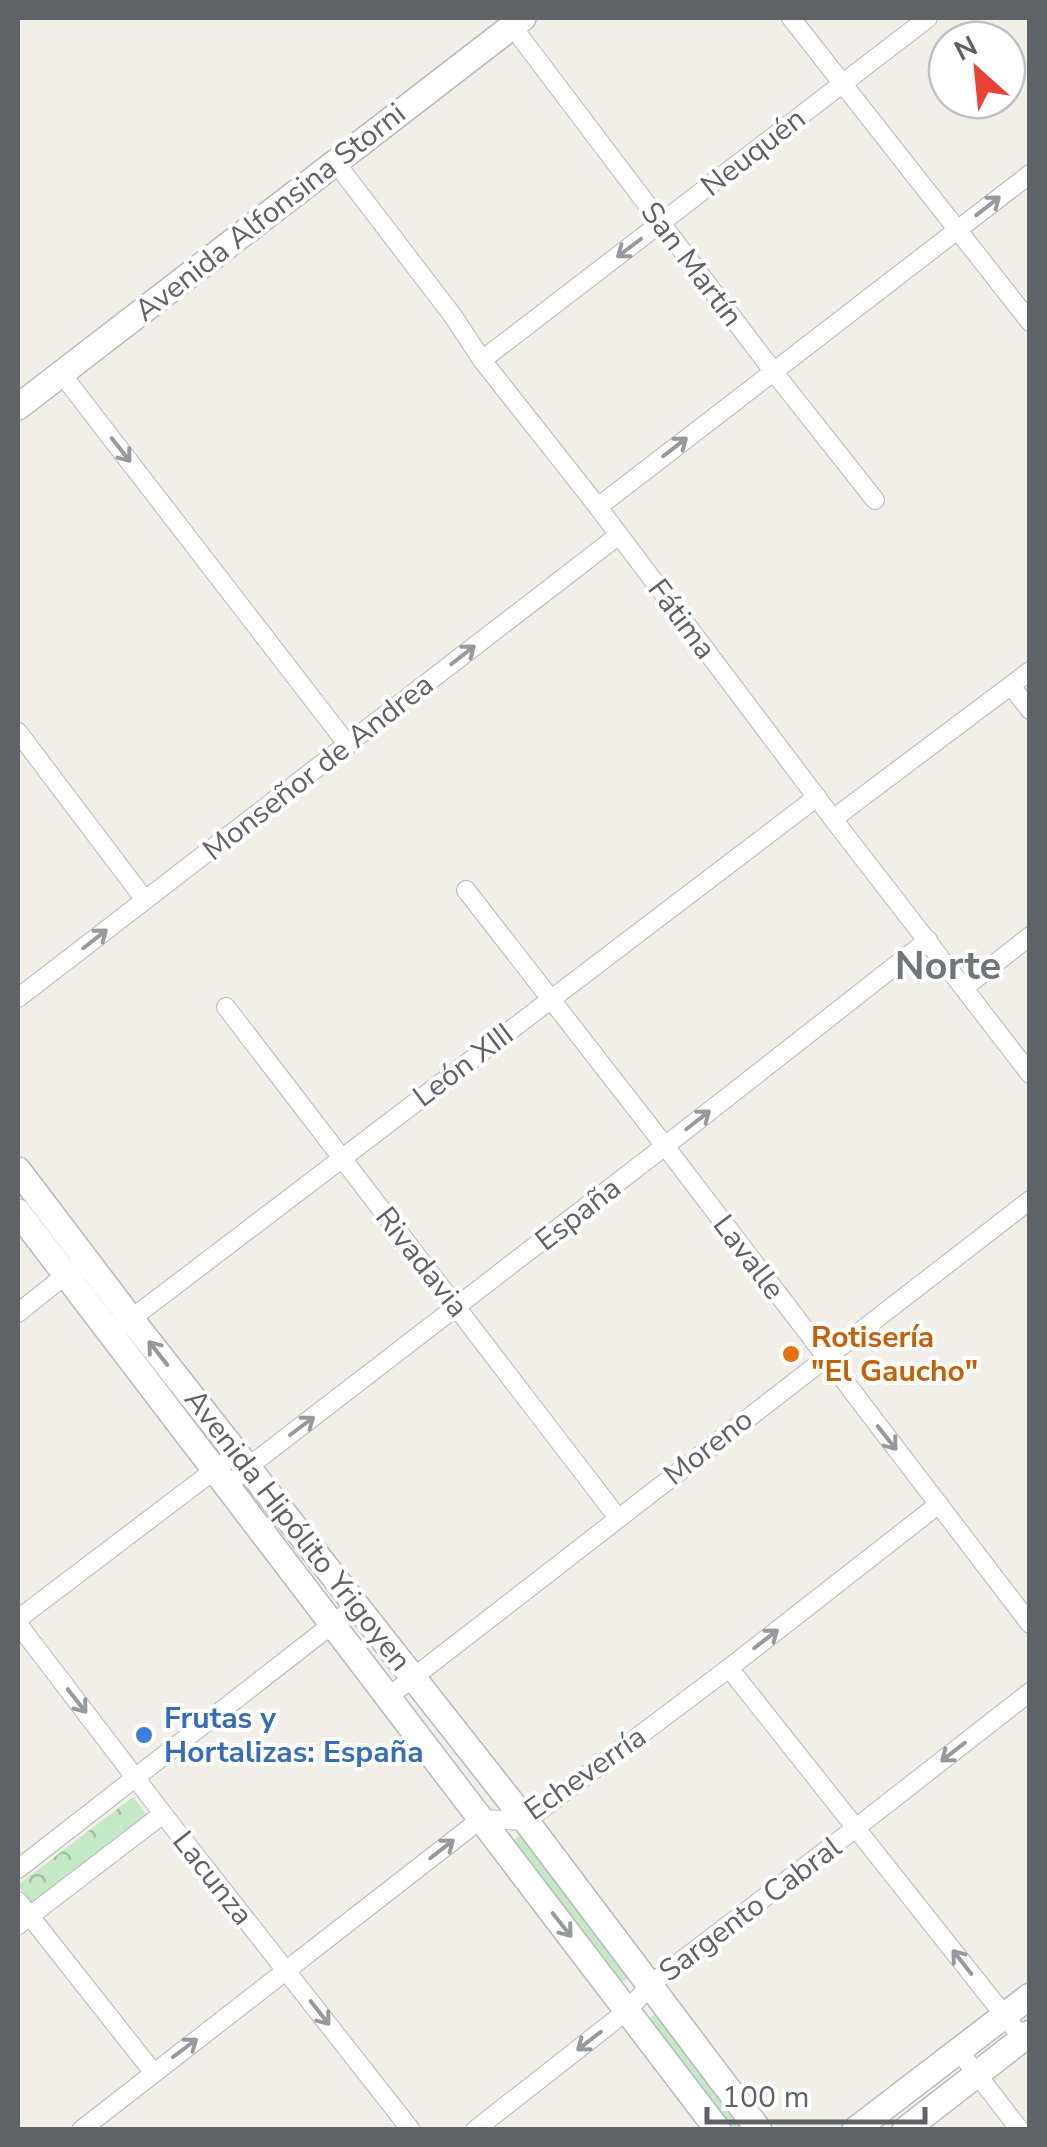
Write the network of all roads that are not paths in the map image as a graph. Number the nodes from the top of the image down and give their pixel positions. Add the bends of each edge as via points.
1 (792, 18) edge
2 (928, 18) edge
3 (517, 22) edge
4 (841, 83) junction
5 (336, 162) junction
6 (1030, 174) edge
7 (662, 223) junction
8 (957, 230) junction
9 (1030, 322) edge
10 (482, 360) junction
11 (773, 371) junction
12 (61, 373) junction
13 (18, 407) edge
14 (876, 500) dead end
15 (598, 506) junction
16 (618, 535) junction
17 (1030, 672) edge
18 (1011, 686) junction
19 (1030, 710) edge
20 (18, 732) edge
21 (348, 745) junction
22 (817, 797) junction
23 (833, 819) junction
24 (466, 890) dead end
25 (145, 900) junction
26 (1030, 936) edge
27 (928, 940) junction
28 (964, 988) junction
29 (18, 998) edge
30 (551, 999) junction
31 (226, 1007) dead end
32 (1030, 1074) edge
33 (665, 1146) junction
34 (340, 1158) junction
35 (18, 1170) edge
36 (1030, 1200) edge
37 (18, 1212) edge
38 (76, 1268) junction
39 (458, 1307) junction
40 (18, 1313) edge
41 (120, 1326) junction
42 (824, 1357) junction
43 (242, 1460) junction
44 (220, 1479) junction
45 (939, 1504) junction
46 (618, 1518) junction
47 (357, 1605) junction
48 (18, 1622) edge
49 (1030, 1624) edge
50 (332, 1625) junction
51 (729, 1668) junction
52 (414, 1676) junction
53 (1030, 1692) edge
54 (388, 1696) junction
55 (136, 1777) junction
56 (163, 1814) junction
57 (481, 1820) junction
58 (526, 1821) junction
59 (858, 1828) junction
60 (18, 1869) edge
61 (21, 1914) edge
62 (286, 1970) junction
63 (651, 1984) junction
64 (1030, 1996) edge
65 (628, 2010) junction
66 (1004, 2016) junction
67 (1026, 2036) edge
68 (959, 2050) junction
69 (153, 2072) junction
70 (978, 2074) junction
71 (89, 2127) edge
72 (404, 2127) edge
73 (475, 2130) edge
74 (718, 2130) edge
75 (759, 2130) edge
76 (855, 2130) edge
77 (906, 2130) edge
78 (1020, 2130) edge

1 - 4 street
2 - 4 street, Neuquén
3 - 5 main road, Avenida Alfonsina Storni
3 - 7 street, San Martín
4 - 7 street, Neuquén
4 - 8 street
5 - 10 street, Fátima
5 - 12 main road, Avenida Alfonsina Storni
8 -> 6 street
7 -> 10 street, Neuquén
7 - 11 street, San Martín
8 - 9 street
8 - 11 street
10 - 15 street, Fátima
11 - 14 street, San Martín
15 -> 11 street
12 - 13 main road, Avenida Alfonsina Storni
12 -> 21 street
15 - 16 street, Fátima
21 -> 16 street, Monseñor de Andrea
16 - 22 street, Fátima
17 - 18 street
18 - 19 street
18 - 23 street
20 - 25 street
21 - 25 street, Monseñor de Andrea
22 - 23 street, Fátima
22 - 30 street, León XIII
23 - 27 street, Fátima
24 - 30 street, Lavalle
29 -> 25 street, Monseñor de Andrea
26 - 28 street
27 - 28 street, Fátima
33 -> 27 street, España
28 - 32 street, Fátima
30 - 33 street, Lavalle
30 - 34 street, León XIII
31 - 34 street, Rivadavia
33 - 39 street, España
33 - 42 street, Lavalle
34 - 39 street, Rivadavia
34 - 41 street, León XIII
35 - 38 main road, Avenida Hipólito Yrigoyen
36 - 42 street, Moreno
37 - 38 main road, Avenida Hipólito Yrigoyen
38 - 40 street
38 - 41 main road, Avenida Hipólito Yrigoyen
43 -> 39 street, España
39 - 46 street, Rivadavia
43 -> 41 main road, Avenida Hipólito Yrigoyen
41 - 44 main road, Avenida Hipólito Yrigoyen
42 -> 45 street, Lavalle
42 - 46 street, Moreno
43 - 44 street, España
43 - 47 main road, Avenida Hipólito Yrigoyen
44 - 48 street, España
44 - 50 main road, Avenida Hipólito Yrigoyen
45 - 49 street, Lavalle
51 -> 45 street, Echeverría
46 - 52 street, Moreno
47 - 50 street
47 - 52 main road, Avenida Hipólito Yrigoyen
48 -> 55 street, Lacunza
50 - 54 main road, Avenida Hipólito Yrigoyen
50 - 55 street
51 - 58 street, Echeverría
51 - 59 street
52 - 54 street, Moreno
52 - 58 main road, Avenida Hipólito Yrigoyen
53 -> 59 street, Sargento Cabral
54 - 57 main road, Avenida Hipólito Yrigoyen
55 - 56 street, Lacunza
55 - 60 street
56 - 61 street
56 - 62 street, Lacunza
57 - 58 street, Echeverría
62 -> 57 street, Echeverría
57 -> 65 main road, Avenida Hipólito Yrigoyen
58 - 63 main road, Avenida Hipólito Yrigoyen
59 - 63 street, Sargento Cabral
66 -> 59 street
61 - 69 street
69 -> 62 street, Echeverría
62 -> 72 street, Lacunza
63 - 65 street, Sargento Cabral
63 - 75 main road, Avenida Hipólito Yrigoyen
64 - 66 main road
65 -> 73 street, Sargento Cabral
65 - 74 main road, Avenida Hipólito Yrigoyen
66 - 67 street
66 - 68 main road
67 - 70 main road
68 - 70 street
68 - 76 main road
69 - 71 street, Echeverría
70 - 77 main road
70 - 78 street

